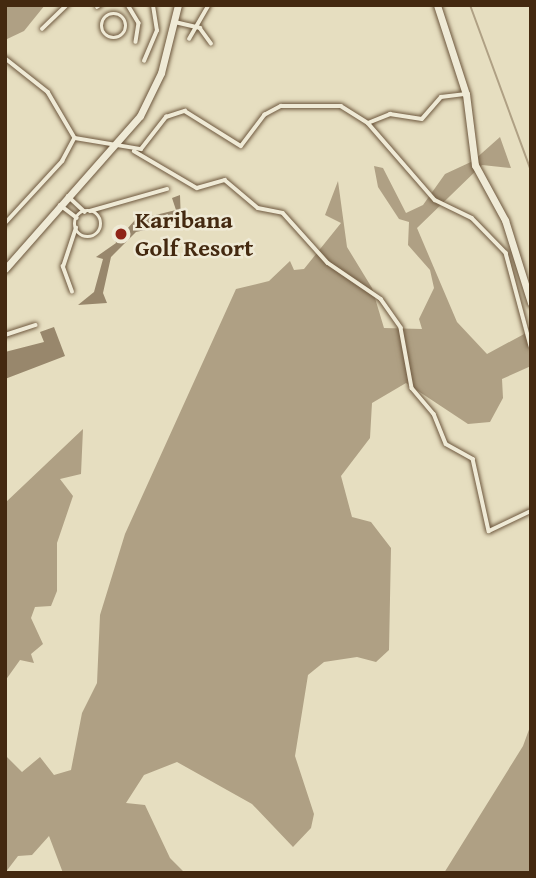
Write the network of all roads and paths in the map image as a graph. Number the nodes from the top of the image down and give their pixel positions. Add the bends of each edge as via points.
1 (67, 5) edge
2 (128, 5) edge
3 (153, 5) edge
4 (178, 5) edge
5 (209, 5) edge
6 (438, 5) edge
7 (120, 15) junction
8 (175, 22) junction
9 (194, 25) junction
10 (42, 29) dead end
11 (189, 38) dead end
12 (136, 42) dead end
13 (211, 43) dead end
14 (5, 58) edge
15 (144, 61) dead end
16 (466, 94) junction
17 (368, 123) junction
18 (75, 138) junction
19 (116, 144) junction
20 (132, 150) junction
21 (167, 189) dead end
22 (67, 195) junction
23 (58, 204) junction
24 (87, 211) junction
25 (77, 218) junction
26 (5, 224) edge
27 (76, 228) junction
28 (5, 269) edge
29 (72, 292) dead end
30 (531, 303) edge
31 (35, 325) dead end
32 (5, 335) edge
33 (531, 345) edge
34 (531, 510) edge

1 - 10 lane
2 - 7 lane
2 - 12 lane via 139,23
3 - 15 lane via 157,31
4 - 8 street
5 - 9 lane
6 - 16 street
7 - 7 lane via 106,16 105,36 124,34
8 - 9 lane
8 - 19 street via 150,97
9 - 11 lane
9 - 13 lane
14 - 18 lane via 48,92
16 - 17 lane via 441,97 422,119 390,114
16 - 30 street via 475,165 505,220
17 - 20 lane via 341,106 290,103 264,115 241,146 185,111 166,117 145,147
17 - 33 lane via 426,191 472,218 506,253
18 - 19 lane
18 - 26 lane via 63,161
19 - 20 lane
19 - 22 street
20 - 34 lane via 197,188 225,180 258,208 288,217 328,263 371,290 392,313 412,388 434,414 446,444 475,464 489,531
21 - 24 lane
22 - 23 street
22 - 24 lane
23 - 25 lane
23 - 28 street
24 - 25 lane
24 - 27 lane via 98,216 100,230 87,237
25 - 27 lane
27 - 29 lane via 62,267
31 - 32 lane

